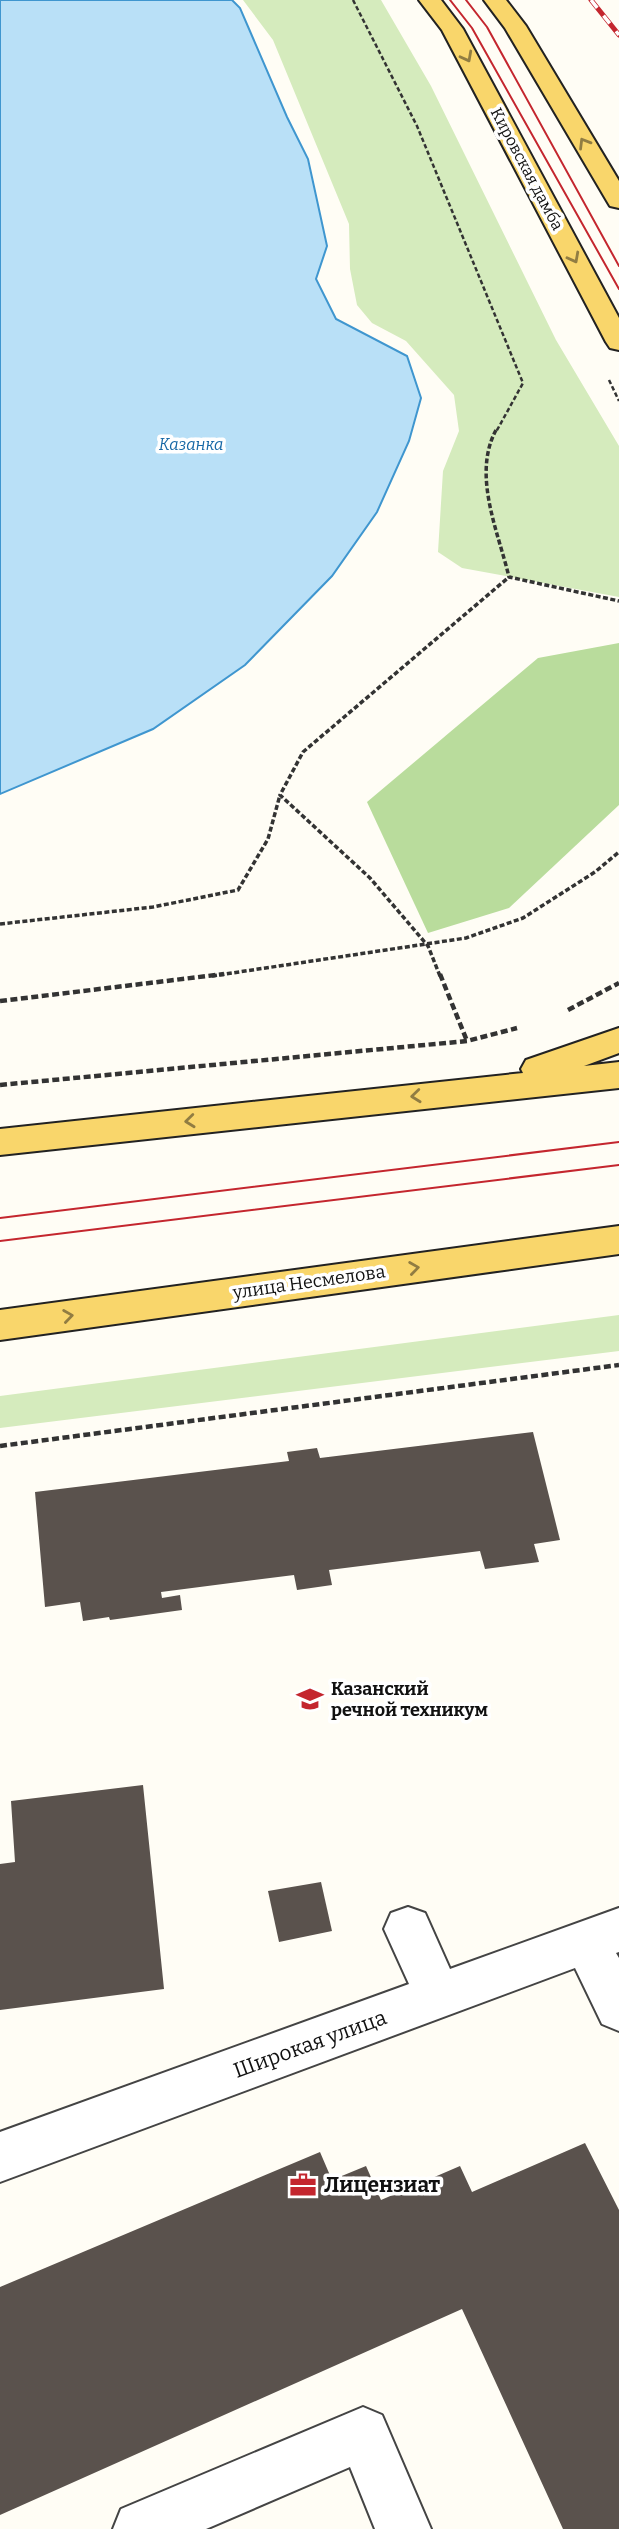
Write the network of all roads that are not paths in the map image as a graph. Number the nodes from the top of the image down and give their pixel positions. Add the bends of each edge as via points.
1 (430, 0) edge
2 (495, 0) edge
3 (619, 201) edge
4 (619, 342) edge
5 (619, 1040) edge
6 (619, 1075) edge
7 (484, 1089) junction
8 (0, 1142) edge
9 (619, 1240) edge
10 (0, 1325) edge
11 (408, 1929) dead end
12 (603, 1937) edge
13 (439, 1998) junction
14 (619, 2008) edge
15 (0, 2157) edge
16 (141, 2529) edge
17 (403, 2529) edge

1 -> 4 main road, Кировская дамба via 452,29
3 -> 2 main road
5 - 7 main road
6 - 7 main road
7 -> 8 main road
10 -> 9 main road, улица Несмелова
11 - 13 street
12 - 13 street, Широкая улица
12 - 14 street
13 - 15 street, Широкая улица
16 - 17 street via 363,2434

